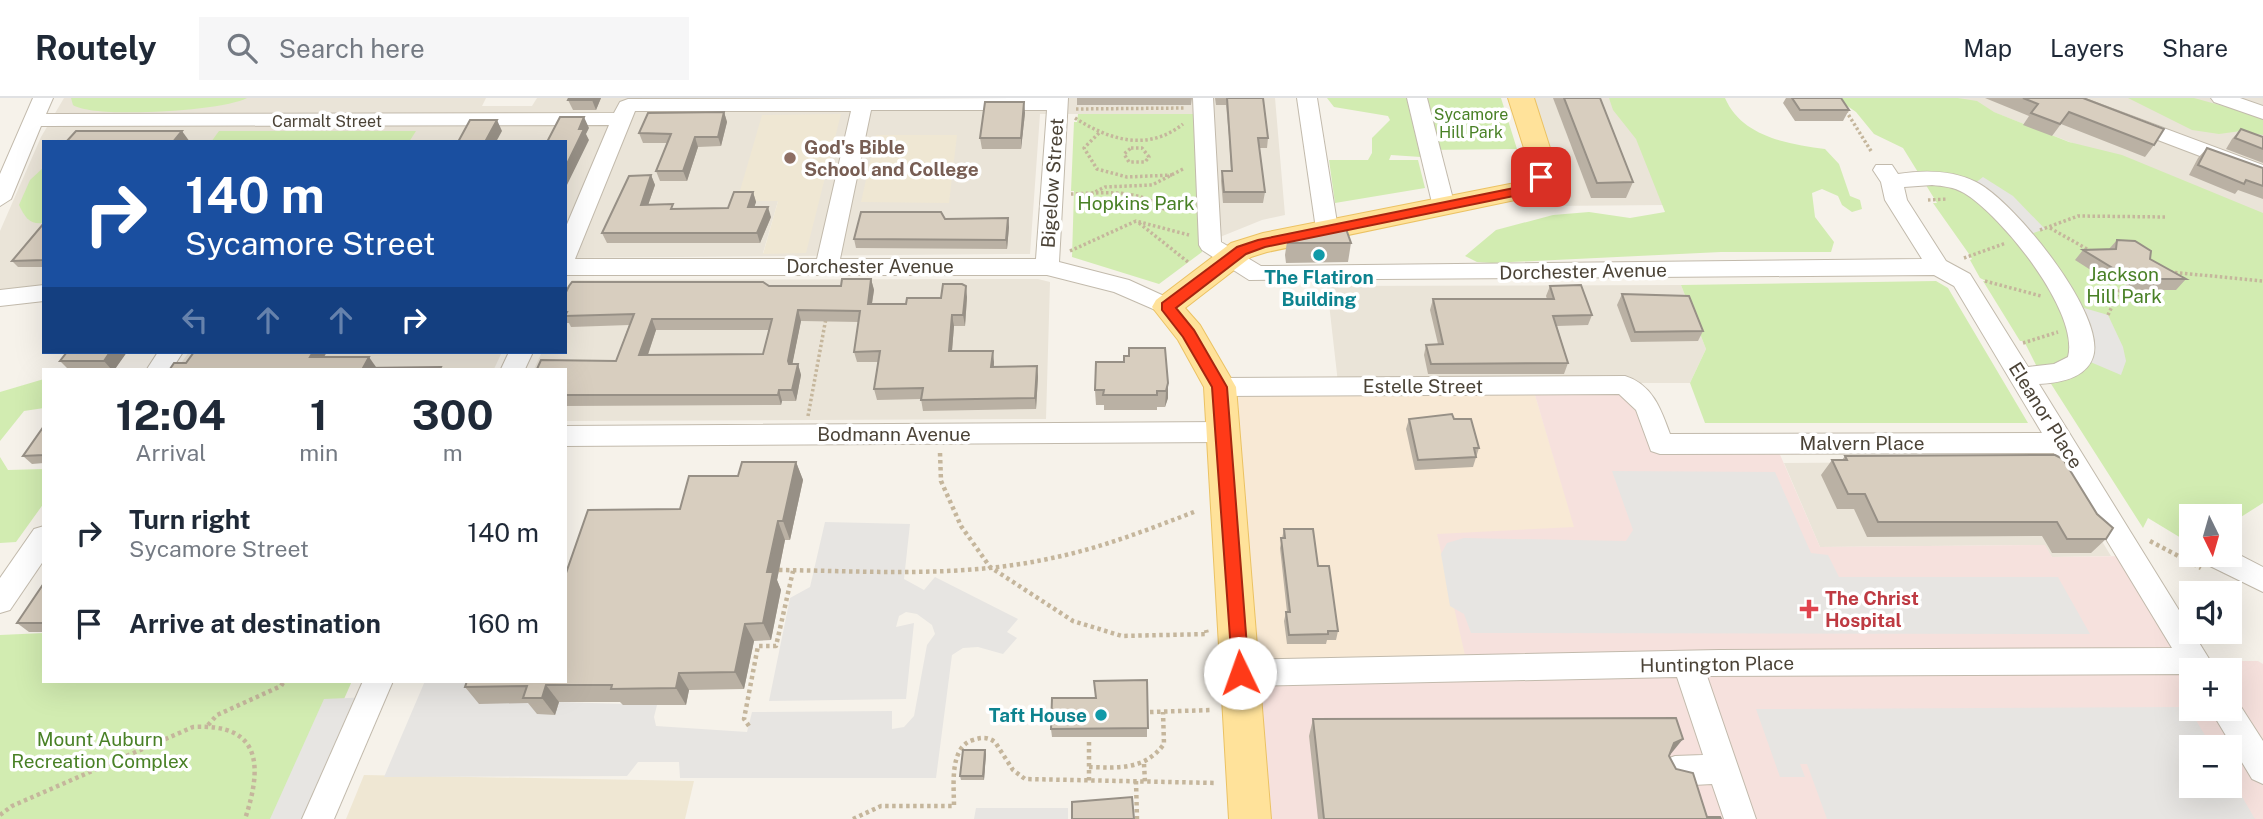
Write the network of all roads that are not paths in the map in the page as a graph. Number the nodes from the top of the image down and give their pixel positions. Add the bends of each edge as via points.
1 (43, 98) edge
2 (1307, 98) edge
3 (1417, 98) edge
4 (1521, 98) edge
5 (2066, 98) edge
6 (2221, 98) edge
7 (863, 101) edge
8 (1200, 103) edge
9 (627, 107) edge
10 (1065, 107) edge
11 (2263, 113) edge
12 (31, 120) junction
13 (2263, 173) edge
14 (0, 199) edge
15 (1444, 207) junction
16 (1326, 229) junction
17 (567, 252) edge
18 (1232, 257) junction
19 (827, 266) junction
20 (567, 267) edge
21 (1046, 267) junction
22 (1938, 267) junction
23 (42, 293) edge
24 (0, 298) edge
25 (1167, 307) junction
26 (2022, 376) junction
27 (1220, 387) junction
28 (1223, 432) junction
29 (567, 436) edge
30 (2063, 443) junction
31 (1660, 444) joint
32 (42, 540) edge
33 (2219, 567) edge
34 (2263, 580) edge
35 (0, 601) edge
36 (2193, 658) edge
37 (1688, 664) junction
38 (2179, 666) edge
39 (1240, 673) junction
40 (377, 683) edge
41 (2233, 721) edge
42 (1723, 769) junction
43 (2263, 769) edge
44 (1675, 771) edge
45 (318, 819) edge
46 (1250, 819) edge
47 (1740, 819) edge

1 - 12 street
2 - 16 street
3 - 15 street
4 - 15 main road via 1543,167 1538,183
5 - 13 street
6 - 11 street
7 - 9 street, Carmalt Street
7 - 10 street, Carmalt Street
7 - 19 street
8 - 18 street, Dorchester Avenue via 1210,245
9 - 12 street, Carmalt Street
9 - 17 street
10 - 21 street, Bigelow Street
12 - 14 street
15 - 16 main road
16 - 18 main road via 1263,243
18 - 22 street, Dorchester Avenue via 1262,274 1802,263
18 - 25 main road
19 - 20 street, Dorchester Avenue
19 - 21 street, Dorchester Avenue
21 - 25 street, Dorchester Avenue via 1121,286
22 - 26 street, Eleanor Place via 1962,280
22 - 26 street, Eleanor Place via 1896,200 1882,168 1970,187 2023,237 2060,312 2080,329 2083,346 2081,358 2071,368
23 - 24 street
25 - 27 main road via 1189,333
26 - 30 street, Eleanor Place
27 - 28 main road
27 - 31 street, Estelle Street via 1625,385 1647,405
28 - 29 street, Bodmann Avenue
28 - 39 main road
30 - 31 street, Malvern Place
30 - 36 street, Eleanor Place
32 - 35 street
33 - 34 street
37 - 38 street, Huntington Place
37 - 39 street, Huntington Place
37 - 42 street
39 - 46 main road
40 - 45 street
41 - 43 street
42 - 44 street
42 - 47 street

